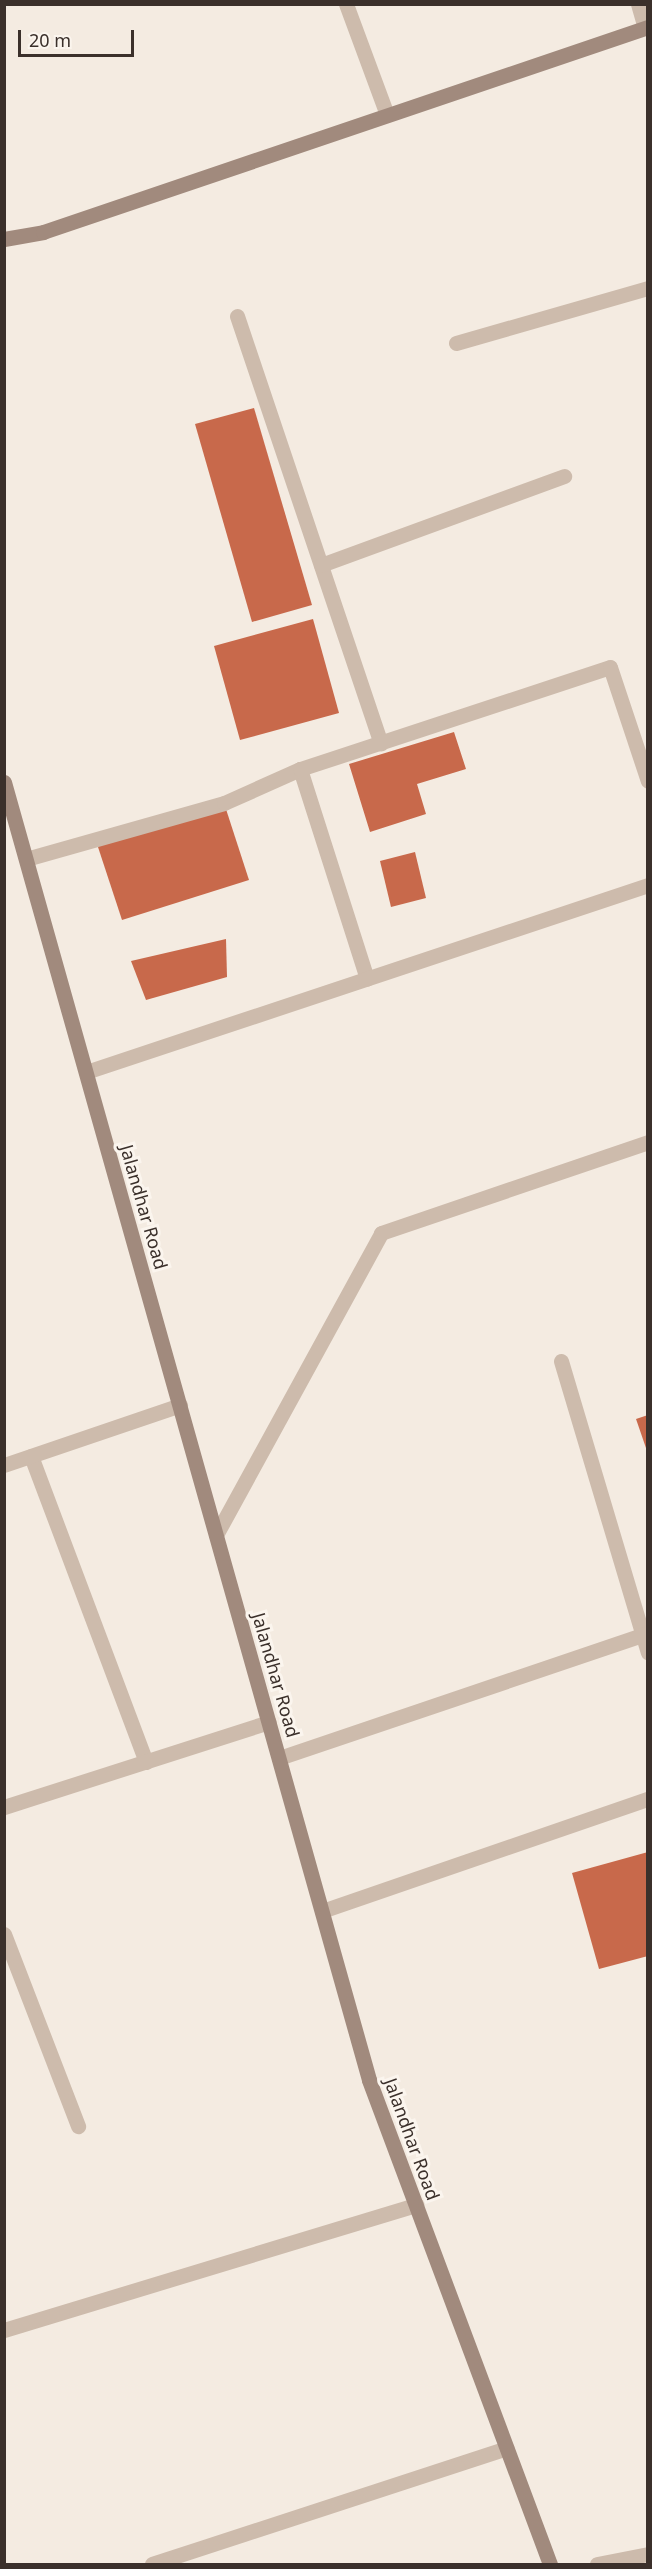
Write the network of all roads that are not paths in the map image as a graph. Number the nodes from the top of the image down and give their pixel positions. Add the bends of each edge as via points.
1 (346, 4) edge
2 (638, 4) edge
3 (646, 28) edge
4 (387, 115) junction
5 (4, 239) edge
6 (648, 288) edge
7 (237, 316) dead end
8 (456, 343) dead end
9 (564, 476) dead end
10 (321, 565) junction
11 (381, 743) junction
12 (300, 769) junction
13 (4, 782) edge
14 (648, 782) edge
15 (26, 860) junction
16 (648, 885) edge
17 (367, 979) junction
18 (86, 1072) junction
19 (648, 1142) edge
20 (561, 1361) dead end
21 (180, 1406) junction
22 (31, 1456) junction
23 (4, 1465) edge
24 (216, 1535) junction
25 (645, 1634) edge
26 (648, 1652) edge
27 (269, 1722) junction
28 (279, 1758) junction
29 (146, 1761) junction
30 (648, 1799) edge
31 (4, 1807) edge
32 (322, 1911) junction
33 (4, 1934) edge
34 (78, 2126) dead end
35 (416, 2205) junction
36 (4, 2330) edge
37 (507, 2448) junction
38 (648, 2554) edge
39 (152, 2565) edge
40 (550, 2565) edge
41 (597, 2565) edge

1 - 4 street
2 - 3 street
3 - 4 main road
4 - 5 main road via 43,232
6 - 8 street
7 - 10 street
9 - 10 street
10 - 11 street
11 - 12 street
11 - 14 street via 610,667
12 - 15 street via 224,803
12 - 17 street
13 - 15 main road, Jalandhar Road
15 - 18 main road, Jalandhar Road
16 - 17 street
17 - 18 street
18 - 21 main road, Jalandhar Road
19 - 24 street via 381,1233
20 - 25 street
21 - 22 street
21 - 24 main road, Jalandhar Road
22 - 23 street
22 - 29 street
24 - 27 main road, Jalandhar Road
25 - 26 street
25 - 28 street
27 - 28 main road, Jalandhar Road
27 - 29 street
28 - 32 main road, Jalandhar Road
29 - 31 street
30 - 32 street
32 - 35 main road, Jalandhar Road via 369,2080
33 - 34 street
35 - 36 street
35 - 37 main road, Jalandhar Road
37 - 39 street
37 - 40 main road, Jalandhar Road
38 - 41 street

